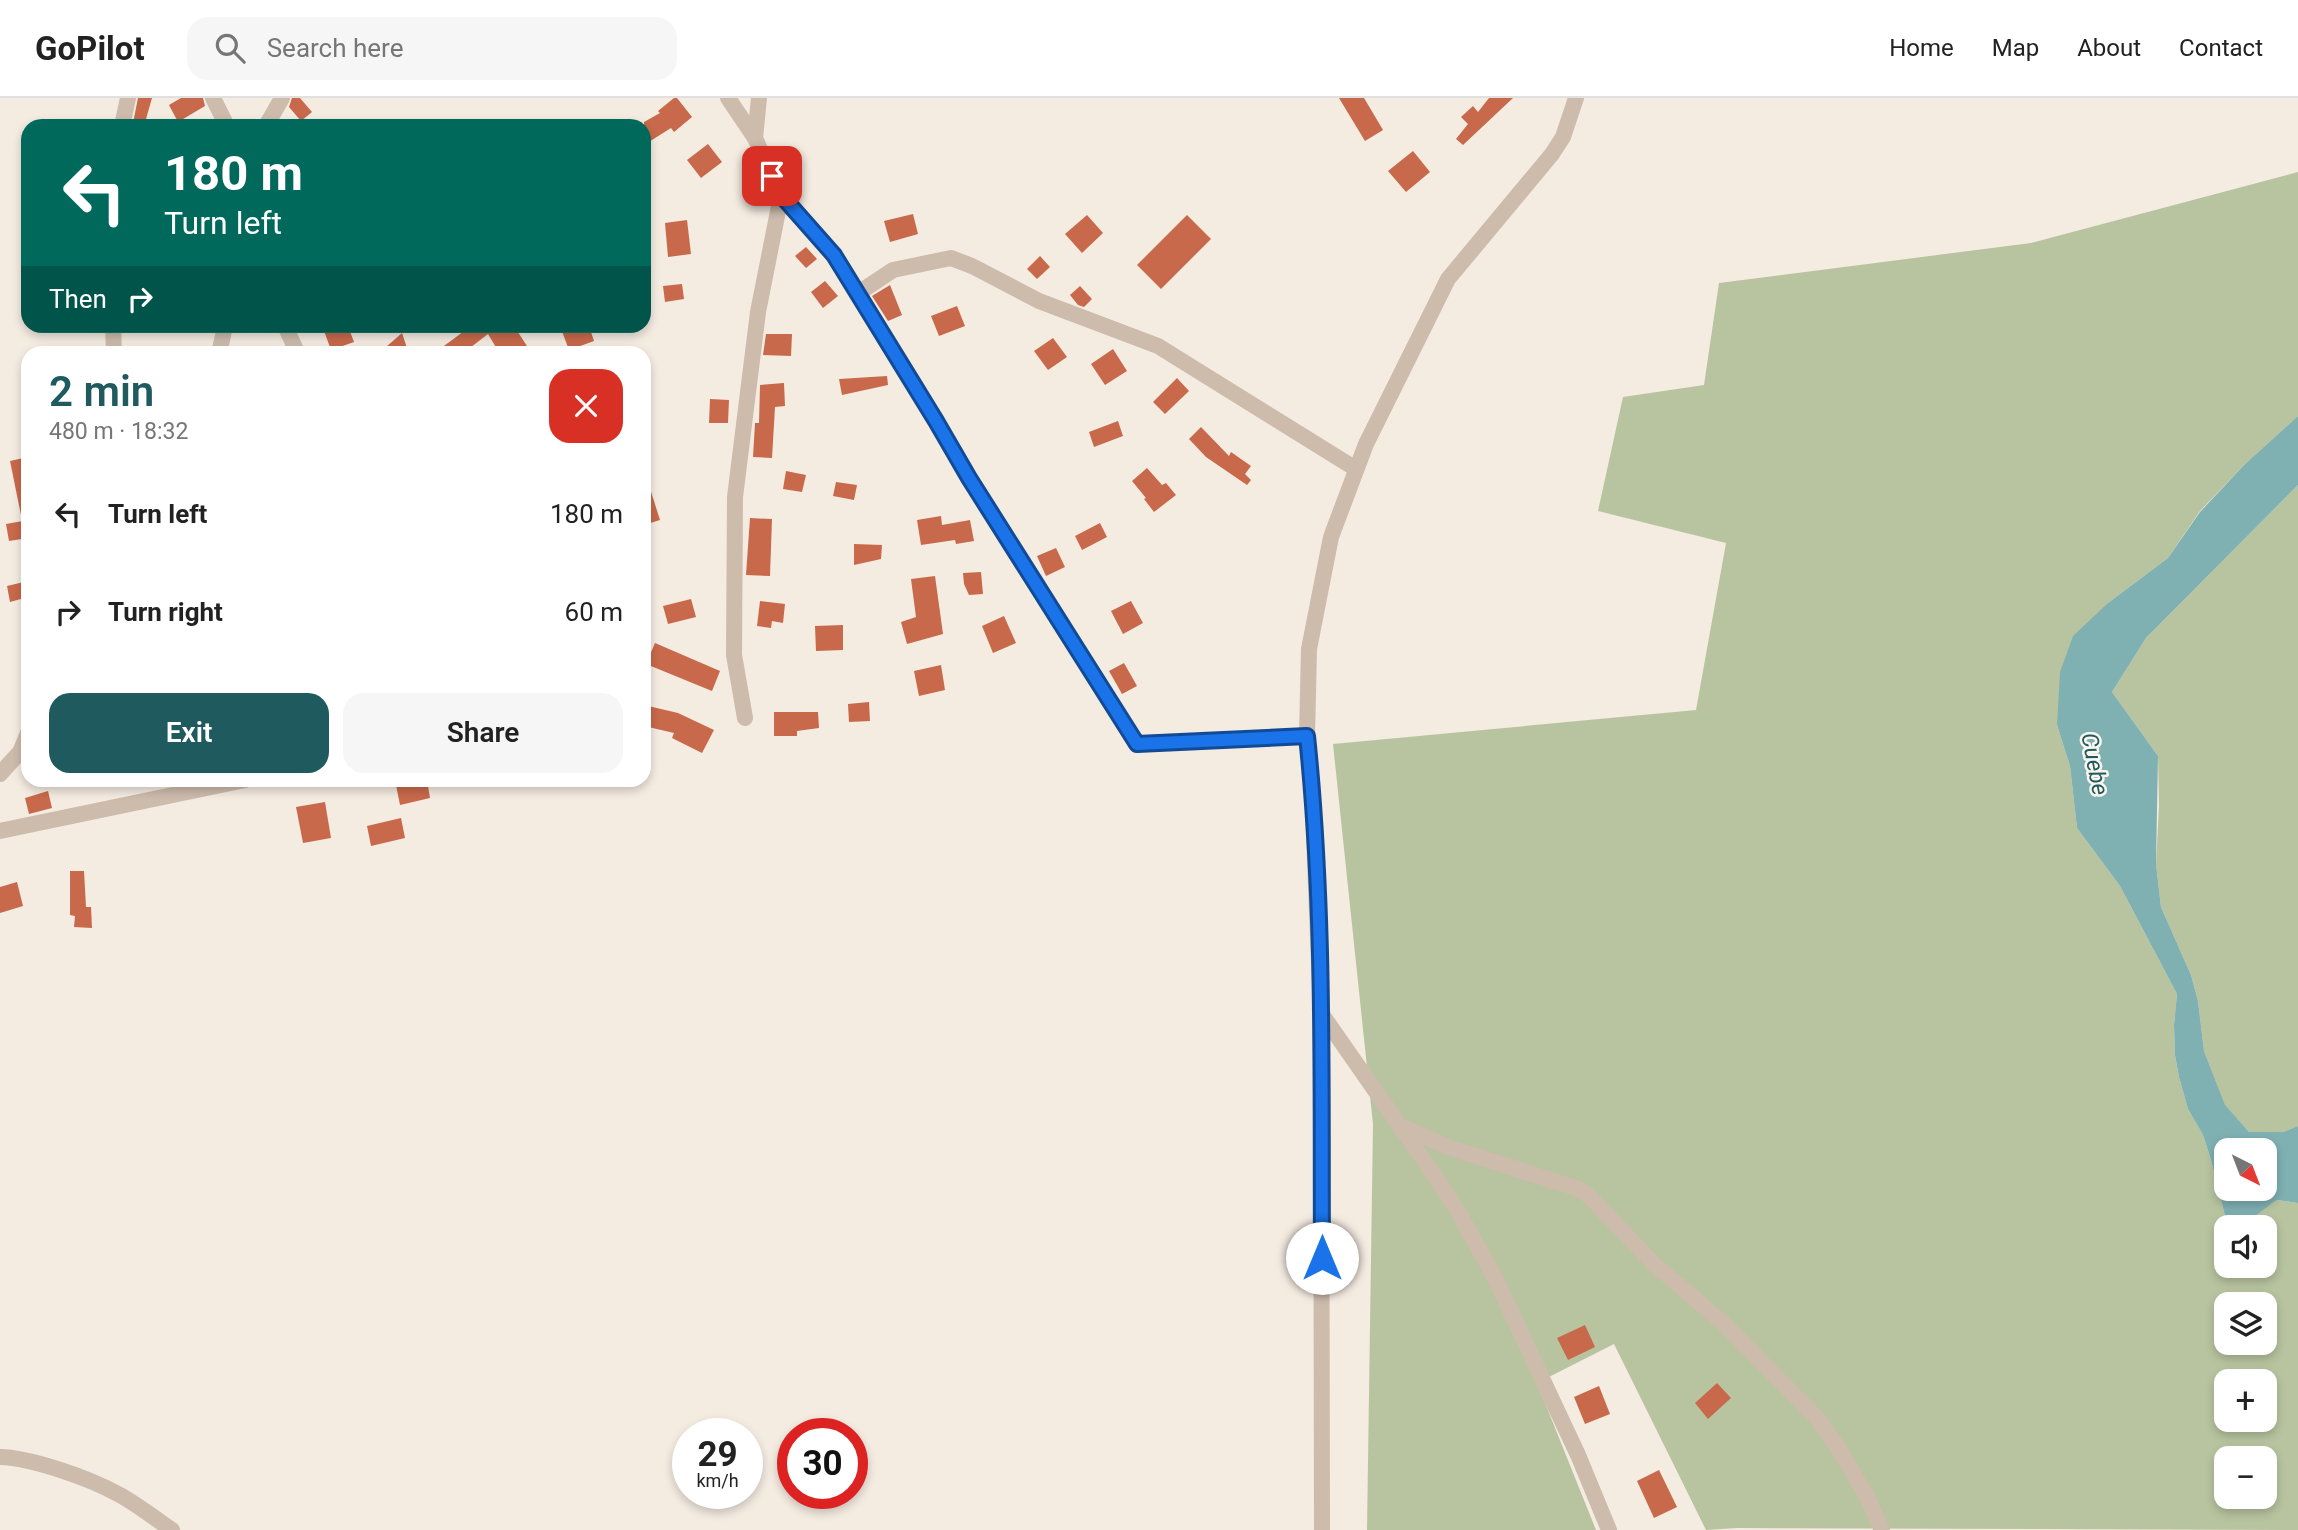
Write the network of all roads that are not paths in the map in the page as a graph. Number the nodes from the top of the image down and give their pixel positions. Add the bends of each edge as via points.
1 (128, 98) edge
2 (213, 98) edge
3 (282, 98) edge
4 (728, 98) edge
5 (759, 98) edge
6 (1576, 98) edge
7 (124, 119) edge
8 (224, 119) edge
9 (270, 119) edge
10 (755, 138) junction
11 (781, 195) junction
12 (858, 294) junction
13 (1356, 469) junction
14 (745, 718) dead end
15 (1307, 736) junction
16 (21, 750) edge
17 (0, 774) edge
18 (212, 787) edge
19 (0, 831) edge
20 (1321, 1013) junction
21 (1400, 1126) junction
22 (0, 1457) edge
23 (172, 1530) edge
24 (1322, 1530) edge
25 (1609, 1530) edge
26 (1882, 1530) edge

1 - 7 street
2 - 8 street
3 - 9 street
4 - 10 street
5 - 10 street
6 - 13 street via 1552,155 1448,279
10 - 11 street
11 - 12 street via 834,255
11 - 14 street via 758,312 735,497 733,655
12 - 13 street via 893,270 951,258 1039,301 1158,346
12 - 15 street via 1137,744
13 - 15 street via 1331,537 1318,594 1309,649
15 - 20 street
16 - 17 street
18 - 19 street
20 - 21 street
20 - 24 street
21 - 25 street via 1460,1215 1494,1276
21 - 26 street via 1589,1196 1817,1418 1838,1446
22 - 23 street via 55,1469 118,1494

